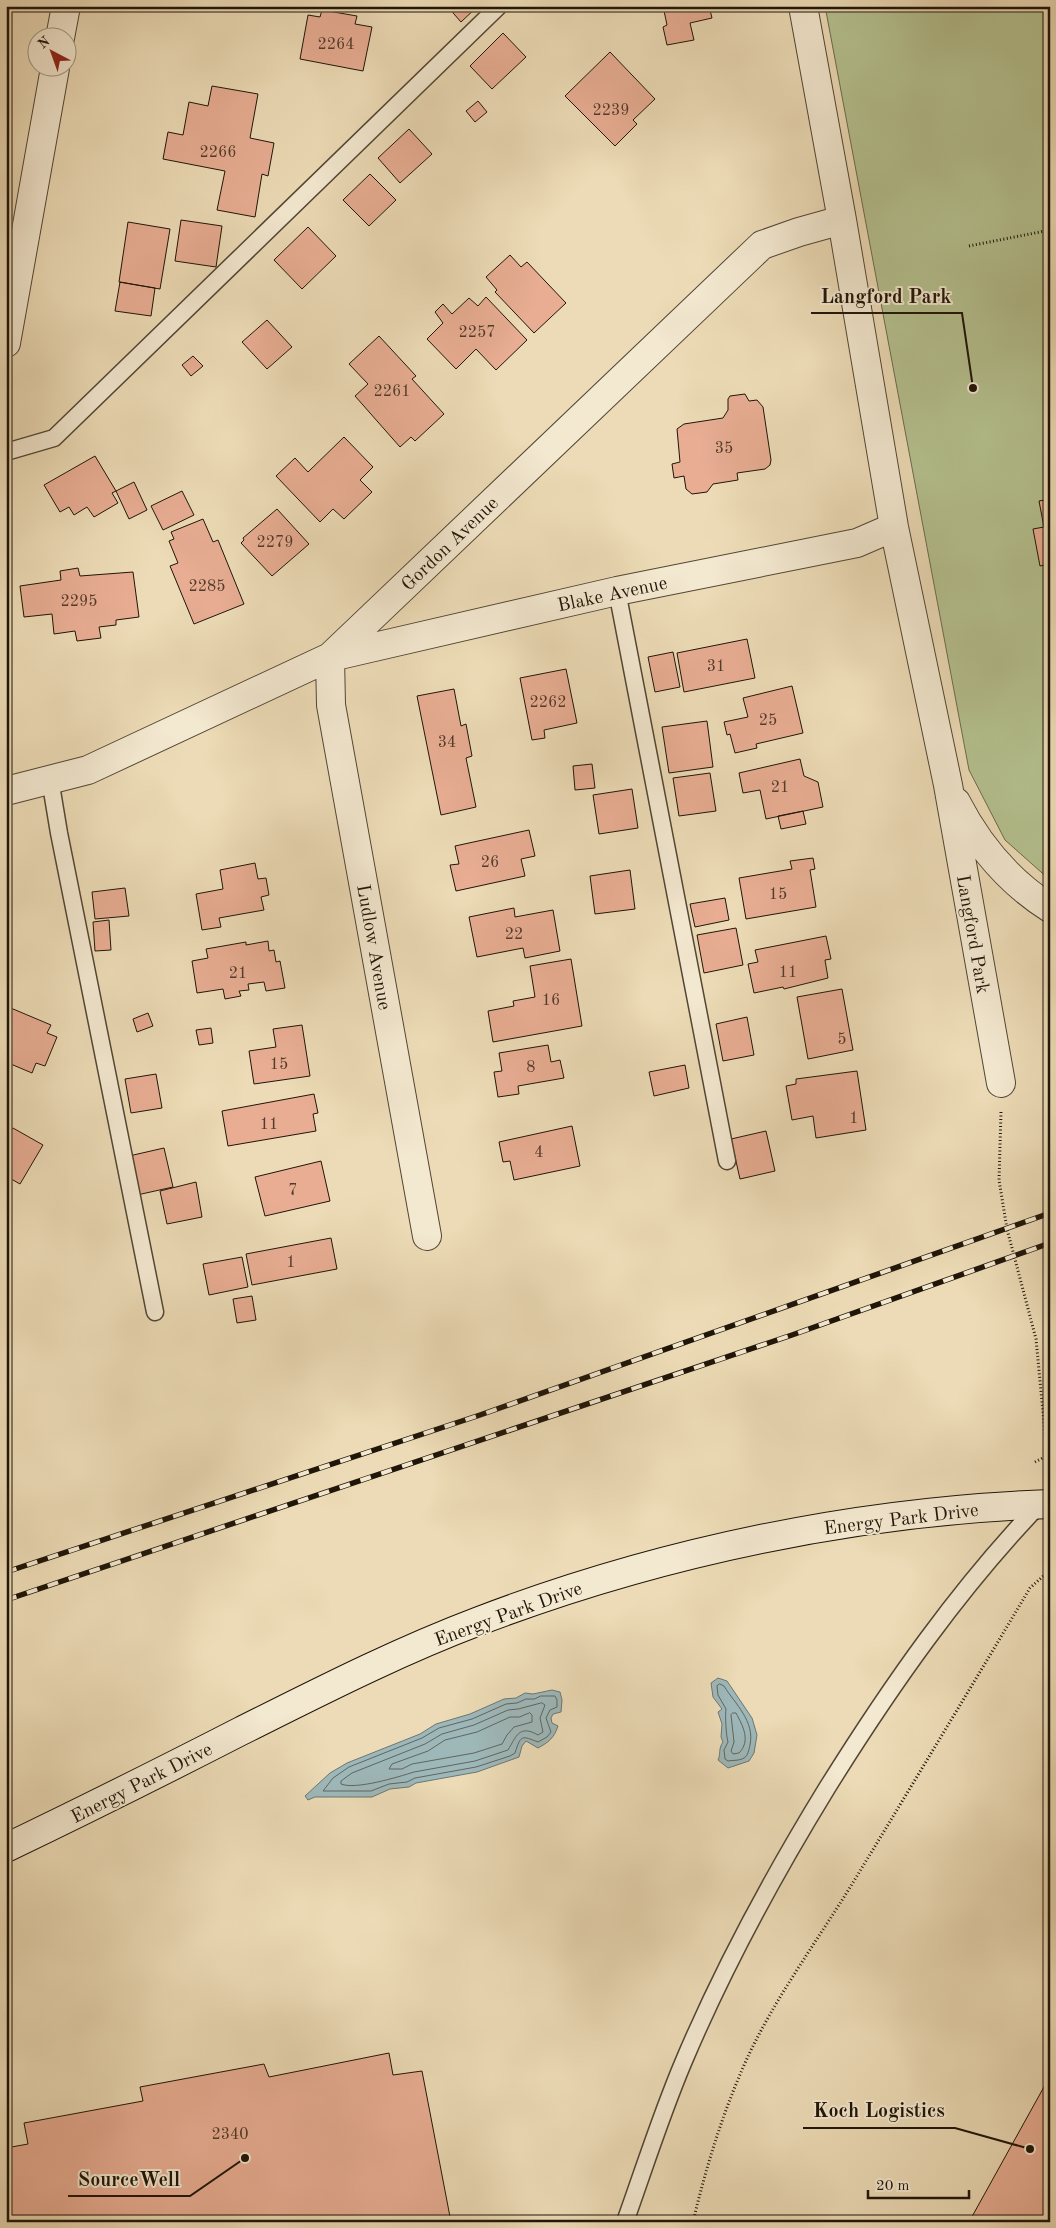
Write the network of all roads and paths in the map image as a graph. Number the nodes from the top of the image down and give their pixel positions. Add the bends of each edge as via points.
1 (66, 6) edge
2 (499, 6) edge
3 (803, 6) edge
4 (62, 28) edge
5 (53, 78) edge
6 (842, 220) junction
7 (1050, 230) edge
8 (969, 246) dead end
9 (6, 343) edge
10 (6, 452) edge
11 (894, 527) junction
12 (617, 591) junction
13 (330, 657) junction
14 (50, 779) junction
15 (948, 785) junction
16 (6, 791) edge
17 (1050, 908) edge
18 (1002, 1083) joint
19 (727, 1161) dead end
20 (427, 1236) dead end
21 (155, 1312) dead end
22 (1048, 1454) edge
23 (1035, 1462) dead end
24 (1046, 1501) edge
25 (1050, 1570) edge
26 (6, 1848) edge
27 (625, 2222) edge
28 (693, 2222) edge

1 - 4 street
2 - 10 lane via 54,438
3 - 6 street, Langford Park
5 - 9 street
6 - 11 street, Langford Park
6 - 13 street, Gordon Avenue via 762,245
7 - 8 path
11 - 12 street, Blake Avenue via 857,543
11 - 15 street, Langford Park
12 - 13 street, Blake Avenue
12 - 19 lane
13 - 14 street, Gordon Avenue via 88,770
13 - 20 street, Ludlow Avenue via 331,704
14 - 16 street, Gordon Avenue
14 - 21 lane
15 - 17 street, Langford Park via 962,814 1003,870 1028,894
15 - 18 street, Langford Park
18 - 22 path via 999,1180 1007,1229 1036,1339
22 - 23 path
24 - 26 street, Energy Park Drive via 816,1528 728,1546 595,1581 479,1621 380,1663
24 - 27 lane via 950,1610 897,1680 803,1828 716,1988 682,2065
25 - 28 path via 1030,1588 751,2050 704,2175

